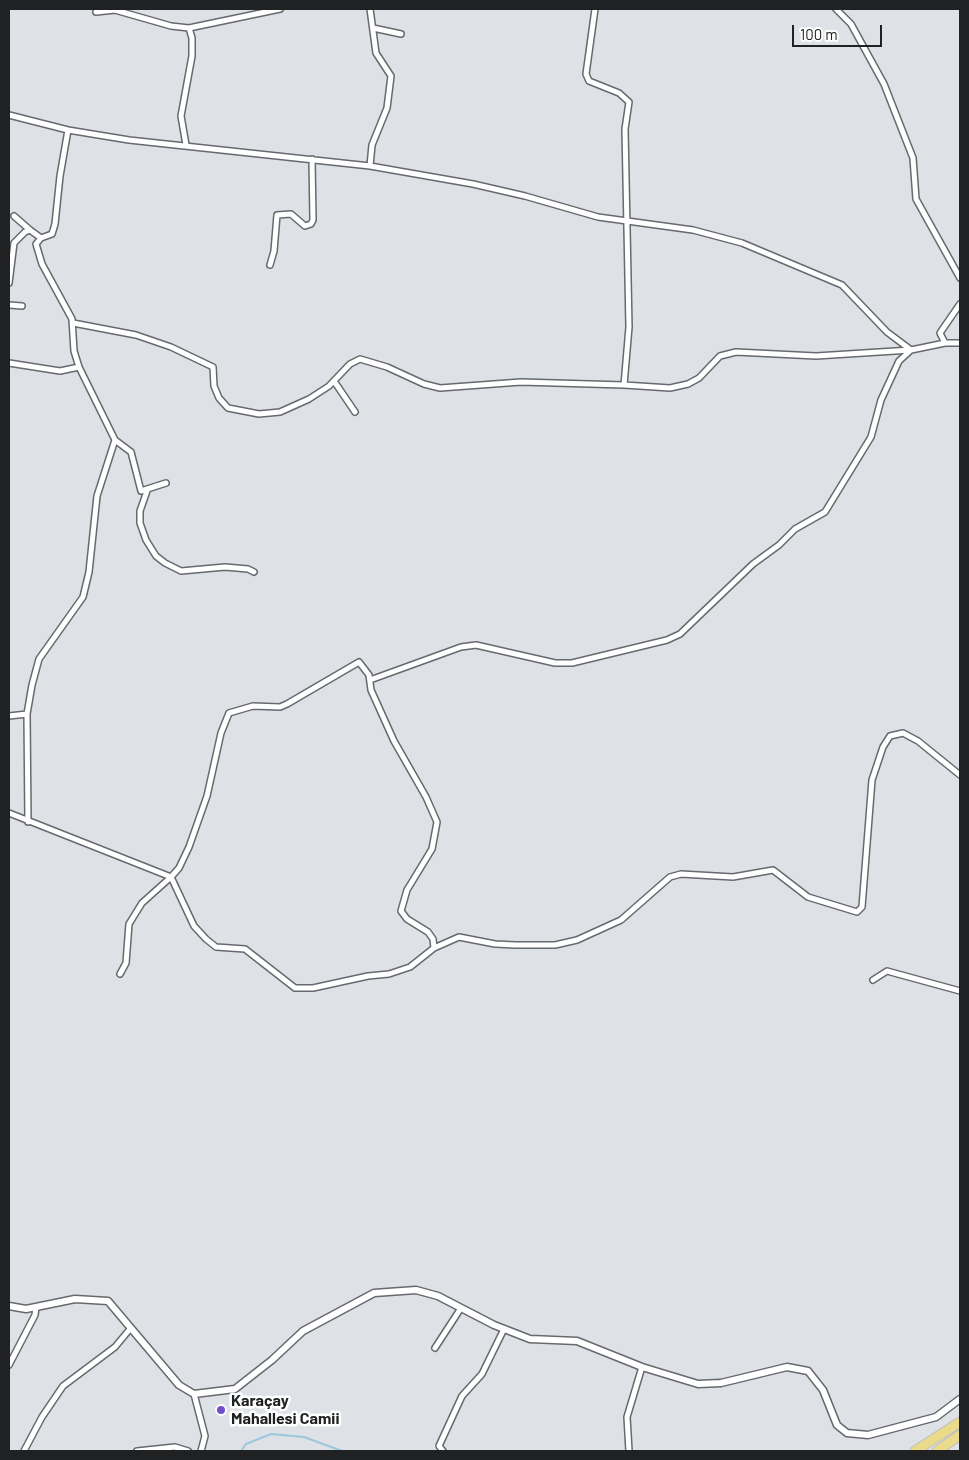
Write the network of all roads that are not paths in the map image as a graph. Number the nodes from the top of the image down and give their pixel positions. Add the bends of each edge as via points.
1 (280, 9) edge
2 (370, 9) edge
3 (595, 9) edge
4 (836, 9) edge
5 (96, 12) dead end
6 (189, 28) junction
7 (373, 28) junction
8 (401, 34) dead end
9 (9, 116) edge
10 (68, 130) junction
11 (186, 145) junction
12 (312, 159) junction
13 (370, 166) junction
14 (14, 216) dead end
15 (626, 222) junction
16 (30, 230) junction
17 (41, 238) junction
18 (270, 265) dead end
19 (960, 278) edge
20 (9, 283) edge
21 (9, 304) edge
22 (960, 304) edge
23 (22, 306) dead end
24 (74, 322) junction
25 (945, 343) junction
26 (960, 343) edge
27 (911, 350) junction
28 (9, 363) edge
29 (79, 367) junction
30 (334, 381) junction
31 (624, 385) junction
32 (355, 412) dead end
33 (115, 440) junction
34 (166, 483) dead end
35 (147, 491) junction
36 (254, 572) dead end
37 (370, 680) junction
38 (27, 714) junction
39 (9, 716) edge
40 (960, 775) edge
41 (9, 813) edge
42 (28, 822) junction
43 (171, 877) junction
44 (434, 948) junction
45 (120, 974) dead end
46 (873, 980) dead end
47 (960, 991) edge
48 (9, 1306) edge
49 (36, 1307) junction
50 (461, 1308) junction
51 (130, 1329) junction
52 (504, 1329) junction
53 (435, 1348) dead end
54 (9, 1365) edge
55 (642, 1367) junction
56 (194, 1394) junction
57 (960, 1399) edge
58 (960, 1422) edge
59 (960, 1435) edge
60 (161, 1449) edge
61 (24, 1451) edge
62 (137, 1451) edge
63 (188, 1451) edge
64 (202, 1451) edge
65 (443, 1451) edge
66 (629, 1451) edge
67 (914, 1451) edge
68 (937, 1451) edge

1 - 6 street
2 - 7 street
3 - 15 street via 586,74 589,81 619,93 629,102 625,129
4 - 19 street via 852,24 884,84 913,158 916,199
5 - 6 street via 115,10
6 - 11 street via 192,56 181,116
7 - 8 street
7 - 13 street via 376,52 391,76 387,108 372,146
9 - 10 street
10 - 11 street
10 - 17 street via 55,224 52,234
11 - 12 street
12 - 13 street
12 - 18 street via 313,220 305,226 291,214 277,215
13 - 15 street via 473,184
14 - 16 street
15 - 27 street via 693,230 742,243 842,285 887,332
15 - 31 street via 629,326
16 - 17 street
16 - 20 street via 14,243
17 - 24 street via 36,244 42,264
21 - 23 street
22 - 25 street via 940,333
24 - 29 street via 74,351
24 - 30 street via 136,335 213,367 214,386 219,398 228,408 238,411 280,412 309,399
25 - 26 street
25 - 27 street
27 - 31 street via 816,356 736,352 720,356 699,378 688,384 670,388
27 - 37 street via 899,361 885,392 872,438 825,512 794,529 680,634 572,664 476,645 461,647
28 - 29 street via 60,371
29 - 33 street
30 - 31 street via 350,364 360,359 440,388 521,382
30 - 32 street
33 - 35 street via 131,452 141,491
33 - 38 street via 97,496 89,572 83,597 39,660
34 - 35 street
35 - 36 street via 140,511 140,523 151,548 165,563 181,571 225,567
37 - 43 street via 359,662 280,707 253,706 229,713 221,733 207,796 186,854
37 - 44 street via 371,690 394,741 437,822 432,849 407,890 401,911 407,919 428,932
38 - 39 street
38 - 42 street
40 - 44 street via 918,741 903,733 890,736 872,780 862,906 857,912 808,898 773,870 733,877 681,874 670,877 621,920 577,940 555,945 515,945 459,937
41 - 42 street
42 - 43 street
43 - 44 street via 194,926 206,939 216,947 245,949 295,988 312,988 389,974 410,967
43 - 45 street via 142,903 129,924 126,963
46 - 47 street via 887,971
48 - 49 street
49 - 51 street via 75,1299 108,1301
49 - 54 street
50 - 52 street
50 - 53 street
50 - 56 street via 438,1296 416,1290 374,1293 303,1330 235,1389
51 - 56 street via 179,1385
51 - 61 street via 115,1347 63,1386
52 - 55 street via 530,1339 577,1341
52 - 65 street via 482,1374 462,1396 439,1446
55 - 57 street via 698,1384 722,1383 787,1367 808,1371 823,1390 837,1425 847,1433 868,1435 936,1417
55 - 66 street via 627,1417
56 - 64 street via 205,1436
58 - 67 highway
59 - 68 highway
60 - 62 street
60 - 63 street via 175,1447

